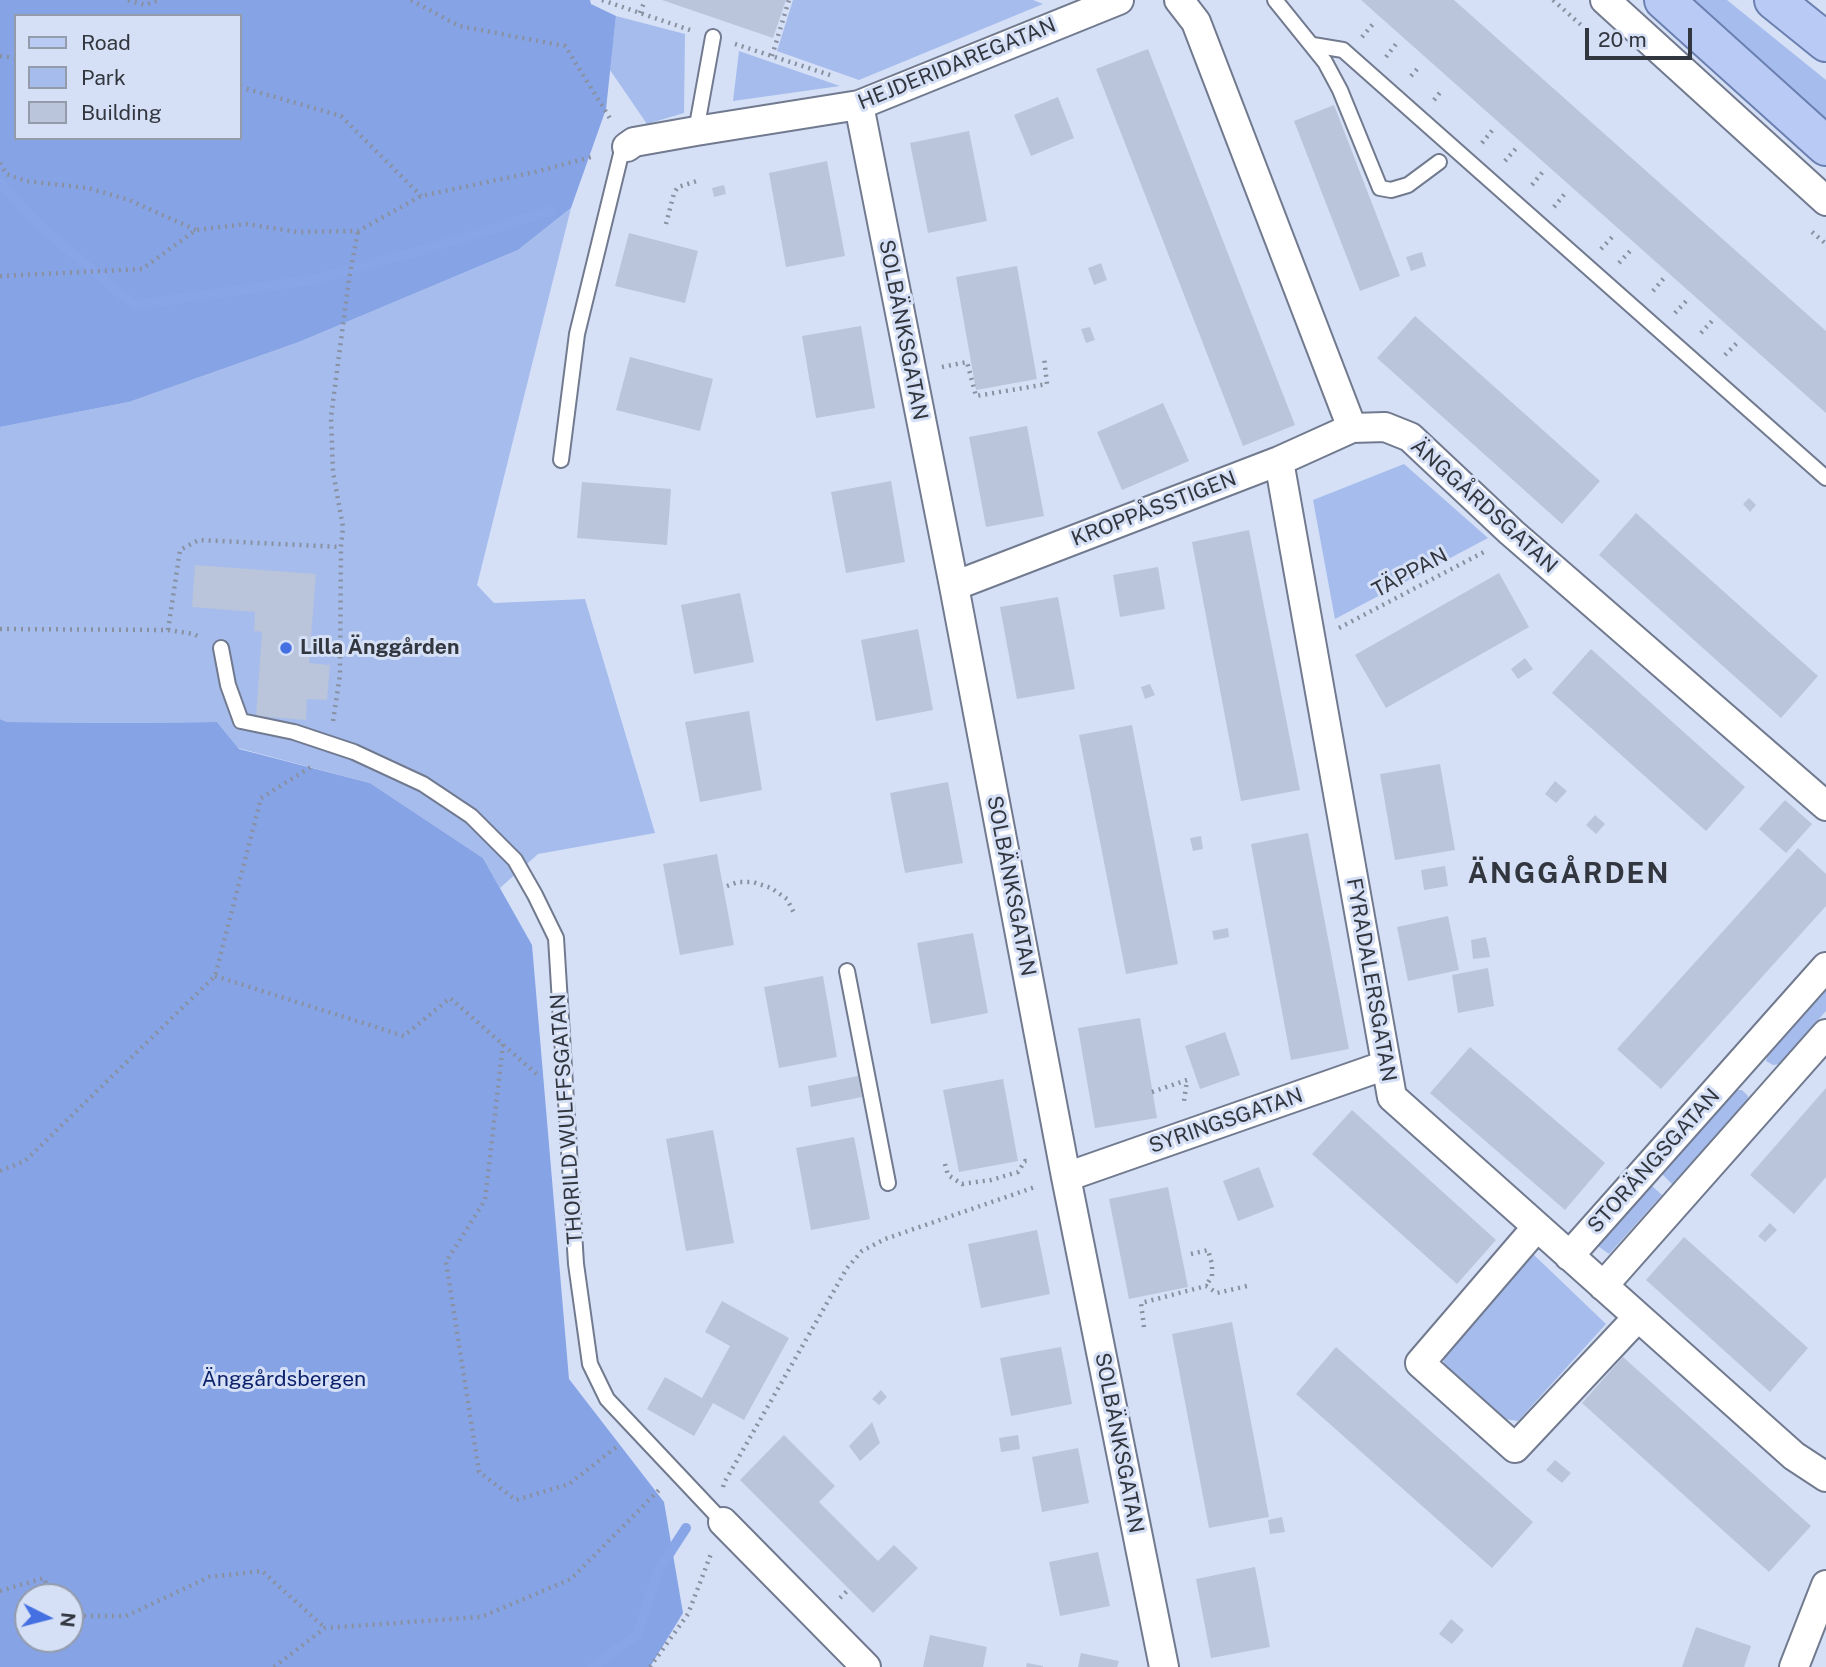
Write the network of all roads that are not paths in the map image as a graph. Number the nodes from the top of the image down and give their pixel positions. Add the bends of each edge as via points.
1 (1119, 0) edge
2 (1178, 0) edge
3 (1275, 0) edge
4 (1605, 0) edge
5 (1664, 0) edge
6 (1774, 0) edge
7 (713, 37) dead end
8 (1826, 43) edge
9 (1314, 45) junction
10 (859, 105) junction
11 (696, 131) junction
12 (1826, 146) edge
13 (627, 147) joint
14 (1439, 162) dead end
15 (1826, 201) edge
16 (1353, 428) junction
17 (561, 460) dead end
18 (1279, 461) junction
19 (1826, 478) edge
20 (954, 586) junction
21 (221, 648) road end
22 (1826, 806) edge
23 (1826, 967) edge
24 (847, 971) dead end
25 (1826, 1034) edge
26 (1386, 1065) junction
27 (1740, 1065) junction
28 (1772, 1093) junction
29 (1066, 1177) junction
30 (888, 1183) dead end
31 (1536, 1228) junction
32 (1569, 1256) junction
33 (1603, 1286) junction
34 (1638, 1317) junction
35 (1826, 1477) edge
36 (723, 1522) joint
37 (1826, 1585) edge
38 (866, 1667) edge
39 (1164, 1667) edge
40 (1794, 1667) edge

1 - 10 street, HEJDERIDAREGATAN
2 - 16 street via 1196,22
3 - 9 lane
4 - 15 street
5 - 12 main road
6 - 8 main road
7 - 11 lane
9 - 14 lane via 1340,90 1380,188 1408,185
9 - 19 lane via 1343,50
10 - 11 street, HEJDERIDAREGATAN
10 - 20 street, SOLBÄNKSGATAN
11 - 13 street, HEJDERIDAREGATAN
13 - 17 lane via 621,155 580,321
16 - 18 street, KROPPÅSSTIGEN
16 - 22 street, ÄNGGÅRDSGATAN via 1385,427 1410,437 1511,532
18 - 20 street, KROPPÅSSTIGEN
18 - 26 street, FYRADALERSGATAN
20 - 29 street, SOLBÄNKSGATAN
21 - 36 lane, THORILD WULFFSGATAN via 241,721 335,745 433,791 471,816 515,860 556,938 576,1264 590,1364 607,1399
23 - 27 street, STORÄNGSGATAN
24 - 30 lane
25 - 28 street, STORÄNGSGATAN
26 - 29 street, SYRINGSGATAN
26 - 31 street, FYRADALERSGATAN via 1392,1097
27 - 28 street
27 - 32 street, STORÄNGSGATAN
28 - 33 street, STORÄNGSGATAN
29 - 39 street, SOLBÄNKSGATAN
31 - 32 street, FYRADALERSGATAN
31 - 34 street via 1420,1363 1515,1448
32 - 33 street, FYRADALERSGATAN
33 - 34 street, FYRADALERSGATAN
34 - 35 street, FYRADALERSGATAN via 1794,1456
36 - 38 street, THORILD WULFFSGATAN
37 - 40 street

